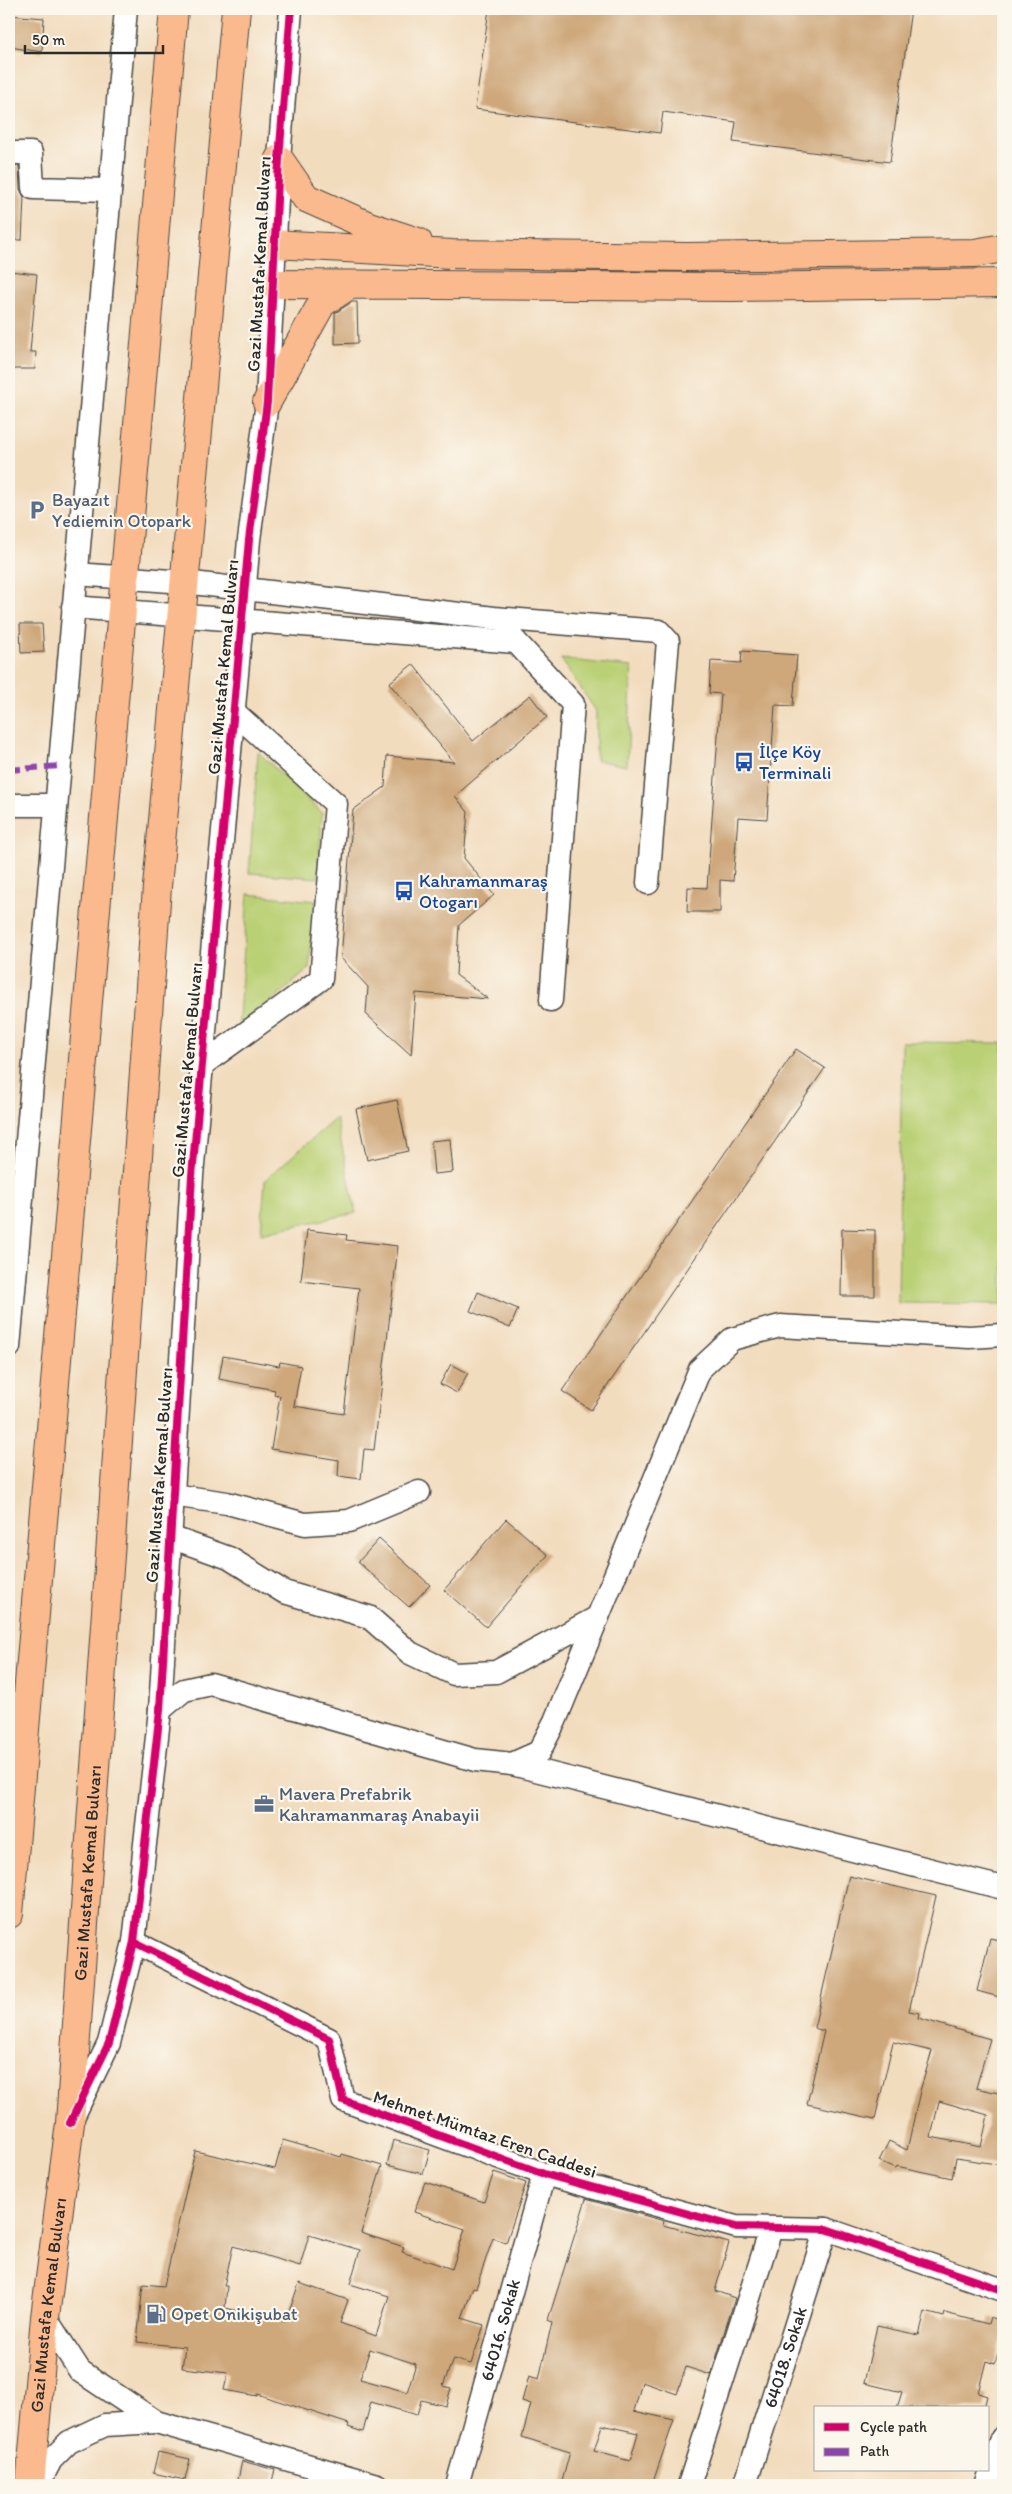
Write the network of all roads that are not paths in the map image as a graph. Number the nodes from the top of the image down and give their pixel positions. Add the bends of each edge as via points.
1 (126, 9) edge
2 (174, 9) edge
3 (236, 9) edge
4 (291, 9) edge
5 (9, 153) edge
6 (279, 159) junction
7 (110, 190) junction
8 (274, 244) junction
9 (1003, 248) edge
10 (452, 254) junction
11 (1003, 283) edge
12 (272, 284) junction
13 (348, 286) junction
14 (267, 402) junction
15 (76, 574) junction
16 (125, 577) junction
17 (184, 582) junction
18 (246, 588) junction
19 (73, 607) junction
20 (122, 610) junction
21 (181, 614) junction
22 (494, 618) junction
23 (242, 621) junction
24 (516, 642) junction
25 (234, 712) junction
26 (9, 805) edge
27 (56, 805) junction
28 (648, 883) dead end
29 (551, 1000) dead end
30 (203, 1064) junction
31 (19, 1104) edge
32 (11, 1290) edge
33 (1003, 1335) edge
34 (9, 1347) edge
35 (419, 1492) dead end
36 (172, 1494) junction
37 (170, 1537) junction
38 (598, 1617) junction
39 (160, 1710) junction
40 (512, 1764) junction
41 (1003, 1888) edge
42 (9, 1914) edge
43 (134, 1942) junction
44 (70, 2123) junction
45 (544, 2174) junction
46 (826, 2229) junction
47 (771, 2230) junction
48 (1003, 2290) edge
49 (45, 2317) junction
50 (156, 2422) junction
51 (1003, 2437) edge
52 (30, 2485) edge
53 (38, 2485) edge
54 (376, 2485) edge
55 (457, 2485) edge
56 (689, 2485) edge
57 (746, 2485) edge
58 (986, 2485) edge

1 - 7 street
2 - 16 main road
3 - 17 main road, Gazi Mustafa Kemal Bulvarı
4 - 6 street, Gazi Mustafa Kemal Bulvarı
5 - 7 street via 31,153 33,188
6 - 8 street, Gazi Mustafa Kemal Bulvarı
6 - 10 main road via 306,198 369,226
7 - 15 street
8 - 10 main road
8 - 12 street, Gazi Mustafa Kemal Bulvarı
9 - 10 main road via 975,253
11 - 13 main road via 732,287
12 - 13 main road
12 - 14 street, Gazi Mustafa Kemal Bulvarı
13 - 14 main road via 322,303
14 - 18 street, Gazi Mustafa Kemal Bulvarı
15 - 16 street
15 - 19 street
16 - 17 street
16 - 20 main road
17 - 18 street
17 - 21 main road, Gazi Mustafa Kemal Bulvarı
18 - 22 street
18 - 23 street, Gazi Mustafa Kemal Bulvarı
19 - 20 street
19 - 27 street
20 - 21 street
20 - 42 main road
21 - 23 street
21 - 44 main road, Gazi Mustafa Kemal Bulvarı via 157,887
22 - 24 street
22 - 28 street via 659,631 668,641
23 - 24 street
23 - 25 street, Gazi Mustafa Kemal Bulvarı
24 - 29 street via 573,704
25 - 30 street, Gazi Mustafa Kemal Bulvarı
25 - 30 street via 336,804 321,979
26 - 27 street
27 - 31 street
30 - 36 street, Gazi Mustafa Kemal Bulvarı via 192,1176
31 - 32 street
32 - 34 street
33 - 38 street via 969,1337 780,1326 732,1339 700,1368
35 - 36 street via 349,1521 305,1524 227,1503
36 - 37 street, Gazi Mustafa Kemal Bulvarı
37 - 38 street via 229,1558 284,1592 369,1617 410,1653 454,1674 496,1672
37 - 39 street, Gazi Mustafa Kemal Bulvarı
38 - 40 street via 540,1752
39 - 40 street via 184,1690 211,1684 475,1760
39 - 43 street, Gazi Mustafa Kemal Bulvarı
40 - 41 street
43 - 44 street, Gazi Mustafa Kemal Bulvarı via 108,2043
43 - 45 street, Mehmet Mümtaz Eren Caddesi via 329,2039 344,2100
44 - 49 main road, Gazi Mustafa Kemal Bulvarı
45 - 47 street, Mehmet Mümtaz Eren Caddesi via 736,2227
45 - 55 street, 64016. Sokak
46 - 47 street, Mehmet Mümtaz Eren Caddesi
46 - 48 street, Mehmet Mümtaz Eren Caddesi
46 - 57 street, 64018. Sokak
47 - 56 street
49 - 50 street via 80,2372
49 - 52 main road, Gazi Mustafa Kemal Bulvarı
50 - 53 street via 105,2425 69,2442 51,2460
50 - 54 street
51 - 58 street

